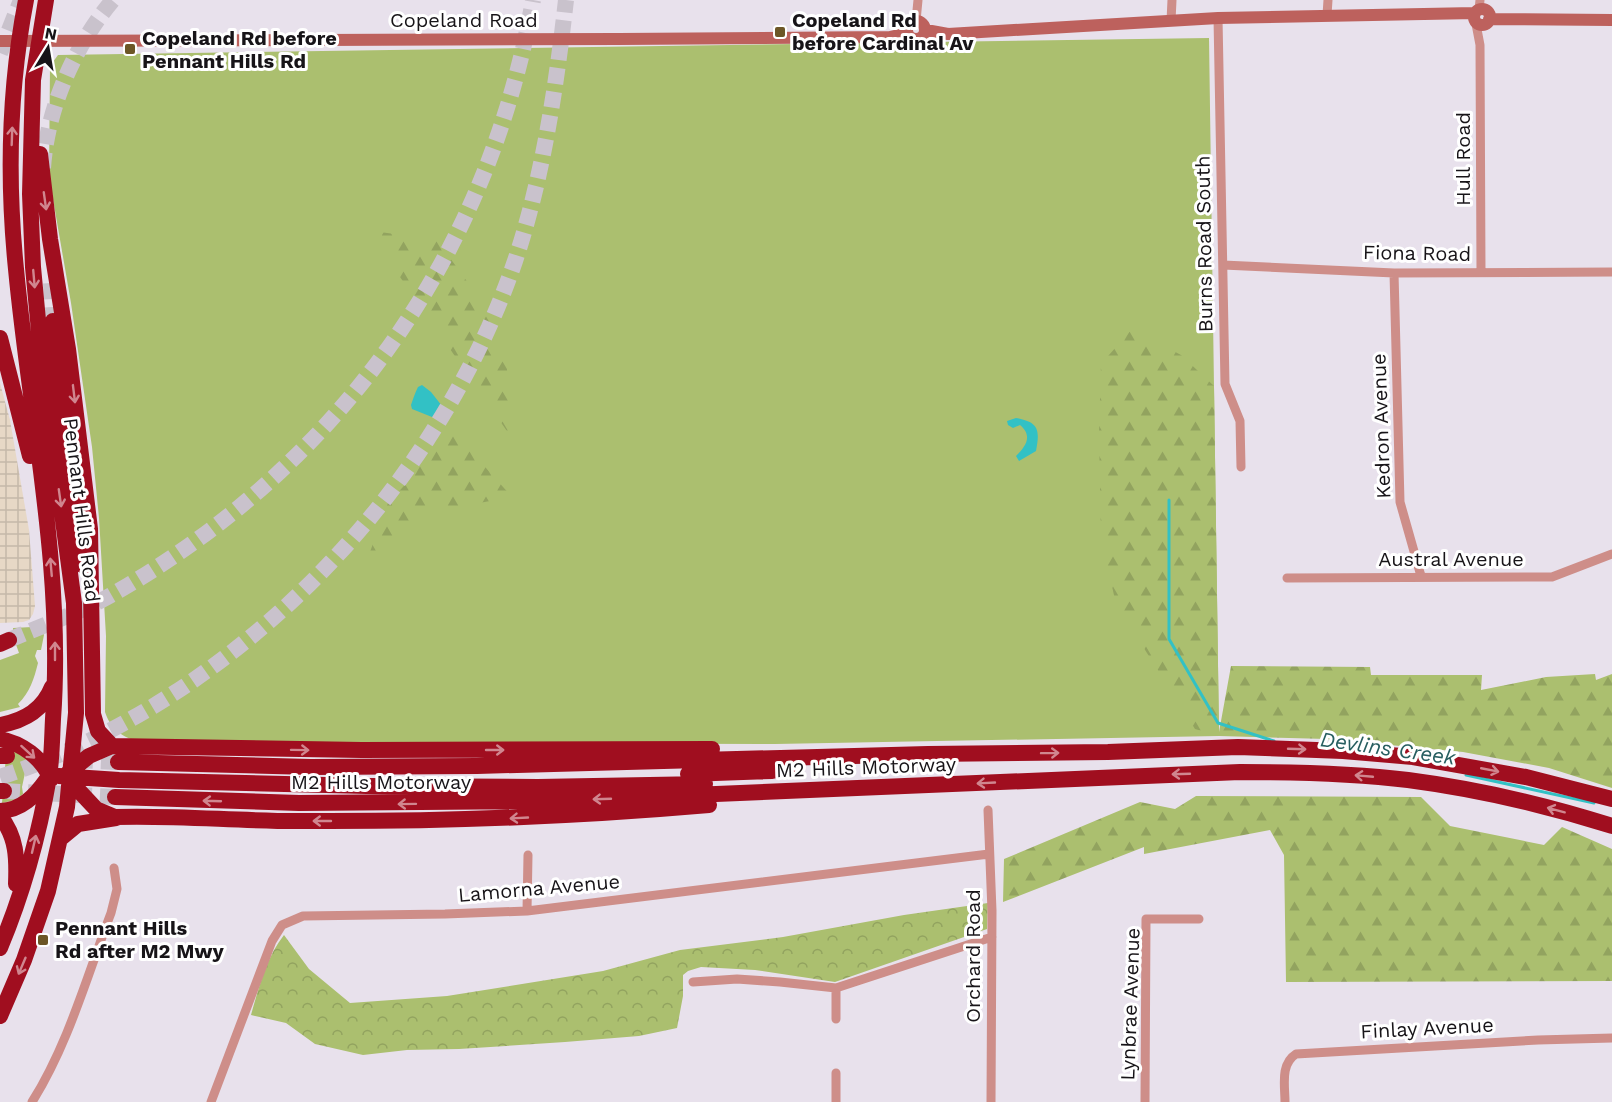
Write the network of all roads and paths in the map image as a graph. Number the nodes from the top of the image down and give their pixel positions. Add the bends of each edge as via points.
1 (26, 0) edge
2 (46, 0) edge
3 (918, 0) edge
4 (1172, 0) edge
5 (1328, 0) edge
6 (1481, 13) edge
7 (1328, 15) junction
8 (1218, 18) junction
9 (1612, 20) edge
10 (916, 21) junction
11 (1171, 21) junction
12 (926, 30) junction
13 (907, 33) junction
14 (0, 41) edge
15 (20, 41) junction
16 (38, 41) junction
17 (33, 80) junction
18 (1222, 265) junction
19 (1481, 272) junction
20 (1612, 272) edge
21 (1394, 273) junction
22 (53, 321) tunnel mouth
23 (0, 338) edge
24 (1241, 467) dead end
25 (46, 509) junction
26 (1612, 555) edge
27 (82, 570) junction
28 (1421, 576) junction
29 (1287, 578) dead end
30 (93, 619) junction
31 (55, 677) junction
32 (76, 702) junction
33 (0, 724) edge
34 (0, 739) edge
35 (112, 746) junction
36 (928, 754) junction
37 (849, 757) junction
38 (118, 762) tunnel mouth
39 (63, 776) junction
40 (466, 785) junction
41 (892, 787) junction
42 (115, 797) tunnel mouth
43 (1612, 799) edge
44 (988, 810) dead end
45 (0, 811) edge
46 (0, 816) edge
47 (129, 817) junction
48 (1612, 826) edge
49 (60, 839) junction
50 (989, 854) junction
51 (528, 855) dead end
52 (114, 868) dead end
53 (527, 911) junction
54 (15, 912) junction
55 (1199, 919) dead end
56 (992, 937) junction
57 (0, 948) edge
58 (693, 982) dead end
59 (836, 988) junction
60 (0, 1016) edge
61 (836, 1019) dead end
62 (1612, 1038) edge
63 (836, 1072) dead end
64 (32, 1102) edge
65 (211, 1102) edge
66 (836, 1102) edge
67 (992, 1102) edge
68 (1145, 1102) edge
69 (1285, 1102) edge

1 - 15 highway, Pennant Hills Road
2 - 16 highway, Pennant Hills Road
3 - 10 street
4 - 11 street
5 - 7 street
6 - 7 main road
6 - 9 main road via 1509,18
6 - 19 street, Hull Road
7 - 8 main road
8 - 11 main road
8 - 18 street, Burns Road South
10 - 12 main road via 922,22
10 - 13 main road via 909,25
11 - 12 main road via 991,33
12 - 13 main road via 916,40
13 - 16 main road, Copeland Road via 640,39
14 - 15 main road, Copeland Road
15 - 16 main road, Copeland Road
25 -> 15 highway, Pennant Hills Road via 12,215 12,110
16 - 17 highway, Pennant Hills Road
17 -> 30 highway via 42,184 68,349 90,529
17 -> 32 highway, Pennant Hills Road via 30,194 33,267 74,603
18 - 21 street, Fiona Road
18 - 24 street, Burns Road South via 1225,384 1240,421
19 - 20 street, Fiona Road
19 - 21 street, Fiona Road
21 - 28 street, Kedron Avenue via 1400,502
22 - 27 highway
23 - 25 highway
31 -> 25 highway, Pennant Hills Road
26 - 28 street, Austral Avenue via 1551,577
27 - 30 highway
27 - 32 highway via 85,686
28 - 29 street, Austral Avenue
30 - 35 highway via 94,723
31 - 33 highway via 47,698 37,710
31 - 39 highway, Pennant Hills Road via 52,740
32 - 39 highway, Pennant Hills Road via 74,742
34 -> 39 highway via 15,742
35 -> 36 highway via 352,750 875,748
35 - 39 highway via 97,751
36 - 37 highway, M2 Hills Motorway
36 -> 43 highway, M2 Hills Motorway via 1238,747 1343,751 1413,757 1526,777
37 - 38 highway, M2 Hills Motorway via 466,766
37 - 40 highway via 772,771
39 - 40 highway via 272,785
39 - 45 highway via 26,803
39 - 47 highway via 96,809 115,817
39 - 49 highway, Pennant Hills Road via 65,822
54 -> 39 highway, Pennant Hills Road via 40,816
40 - 41 highway via 771,782
41 -> 42 highway, M2 Hills Motorway via 469,803 276,803
41 -> 47 highway via 616,813 462,821
48 -> 41 highway, M2 Hills Motorway via 1514,799 1408,780 1327,774 1239,772
44 - 50 street, Orchard Road
46 - 54 highway via 17,852
47 - 49 highway via 78,824
49 -> 60 highway, Pennant Hills Road via 48,891
50 - 53 street, Lamorna Avenue
50 - 56 street, Orchard Road
51 - 53 street
52 - 64 street via 117,889 111,913 58,1055
53 - 65 street, Lamorna Avenue via 303,916 282,925 272,941
54 - 57 highway, Pennant Hills Road
55 - 68 street, Lynbrae Avenue via 1146,919
56 - 59 street
56 - 67 street, Orchard Road
58 - 59 street via 737,979
59 - 61 street
62 - 69 street, Finlay Avenue via 1296,1054 1285,1067
63 - 66 street

